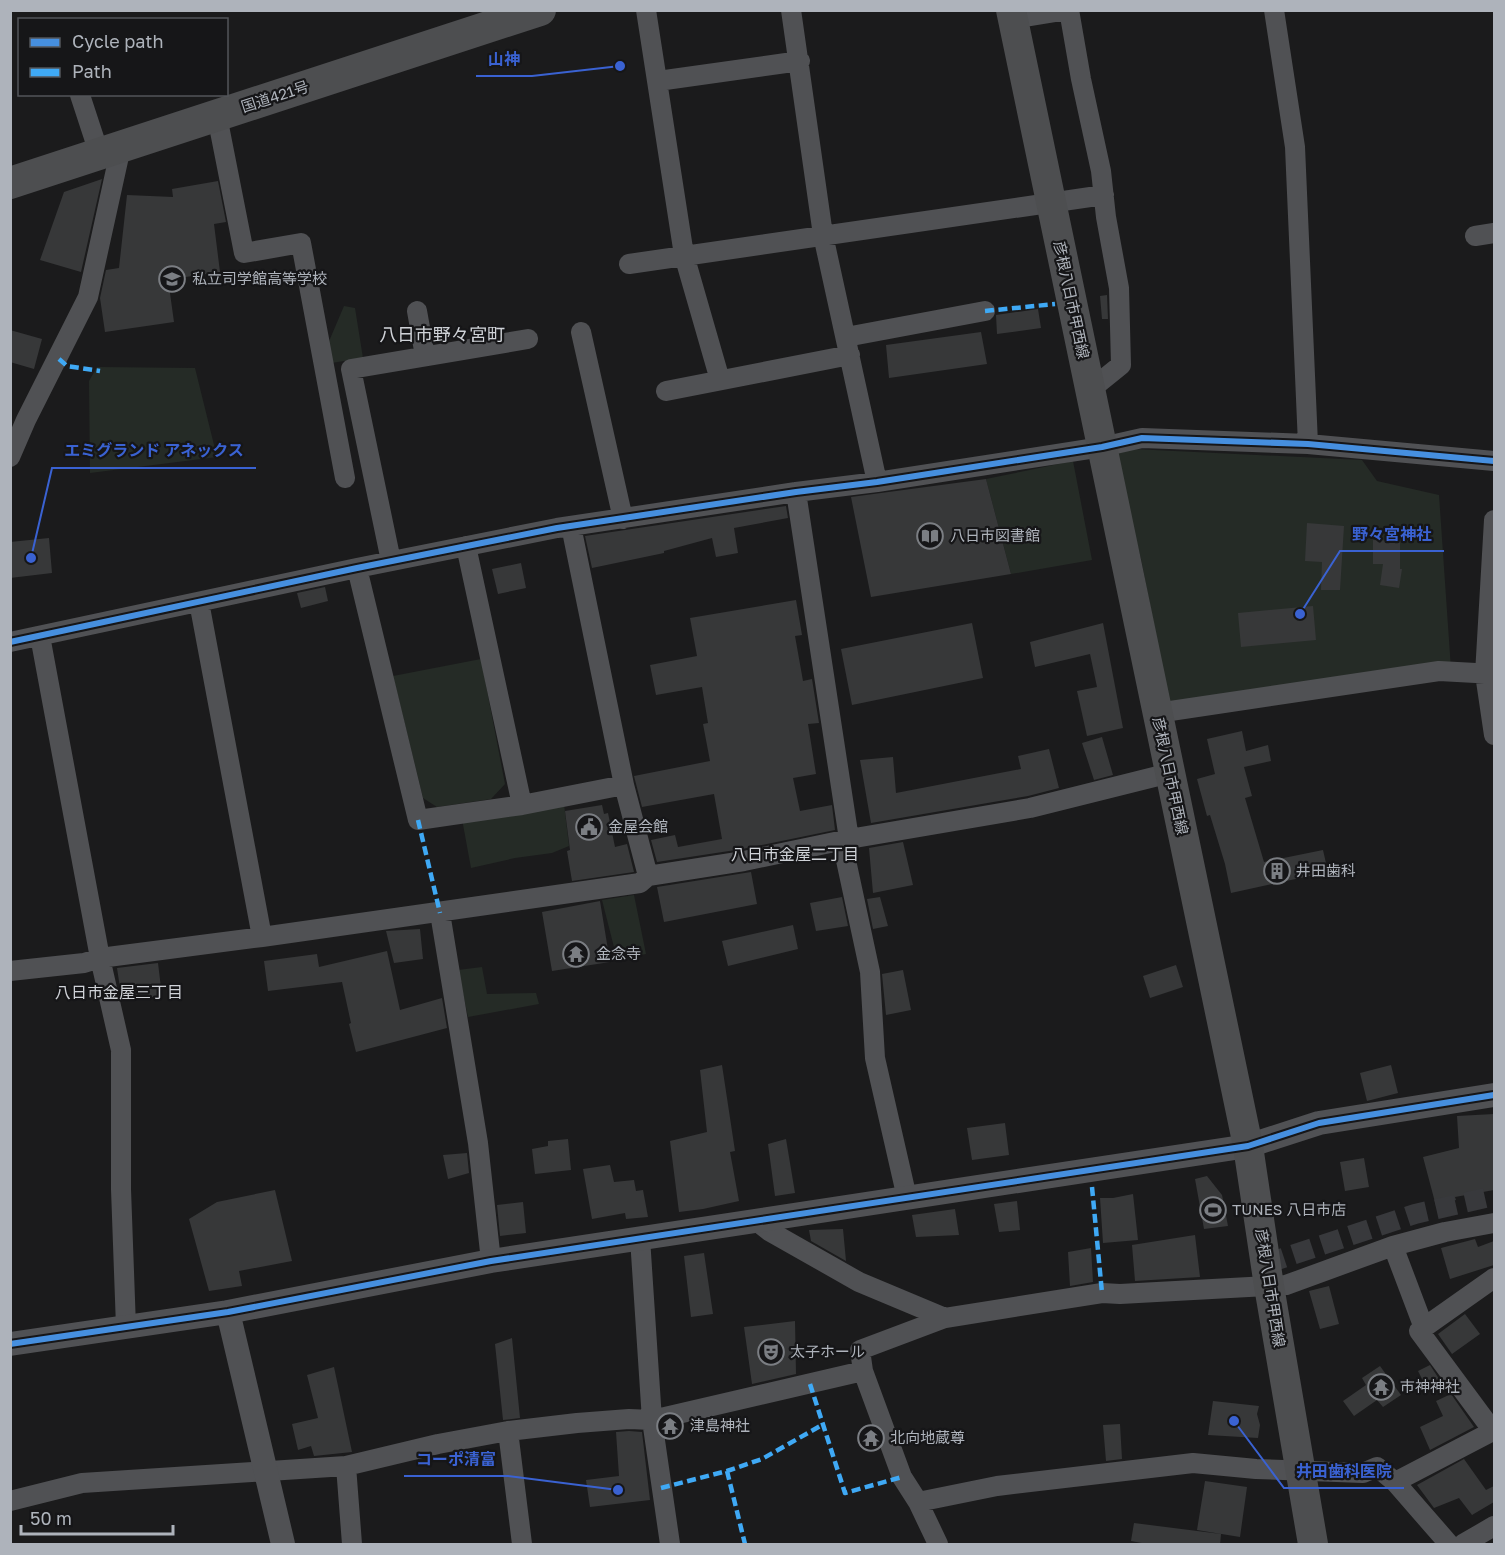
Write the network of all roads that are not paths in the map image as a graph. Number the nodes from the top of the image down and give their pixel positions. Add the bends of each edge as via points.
1 (540, 10) edge
2 (646, 10) edge
3 (791, 10) edge
4 (1068, 10) edge
5 (1274, 10) edge
6 (1011, 15) edge
7 (800, 61) junction
8 (658, 81) junction
9 (81, 96) edge
10 (217, 116) junction
11 (110, 150) junction
12 (10, 183) edge
13 (1104, 195) junction
14 (1051, 204) junction
15 (824, 235) junction
16 (684, 255) junction
17 (629, 264) dead end
18 (417, 311) dead end
19 (985, 311) dead end
20 (581, 332) dead end
21 (528, 339) dead end
22 (848, 346) junction
23 (425, 356) junction
24 (720, 380) junction
25 (1090, 390) junction
26 (666, 391) dead end
27 (1308, 444) junction
28 (1102, 447) junction
29 (10, 458) edge
30 (1494, 461) edge
31 (345, 478) dead end
32 (877, 482) junction
33 (796, 492) junction
34 (623, 519) junction
35 (1494, 520) edge
36 (571, 526) junction
37 (466, 546) junction
38 (1493, 547) edge
39 (391, 561) junction
40 (357, 568) junction
41 (199, 602) junction
42 (40, 636) junction
43 (10, 642) edge
44 (1490, 674) edge
45 (1157, 713) junction
46 (1494, 735) edge
47 (1170, 773) junction
48 (624, 785) junction
49 (522, 805) junction
50 (849, 839) junction
51 (648, 876) junction
52 (440, 913) junction
53 (262, 938) junction
54 (100, 958) junction
55 (10, 971) edge
56 (1494, 1095) edge
57 (1248, 1146) junction
58 (907, 1197) junction
59 (755, 1220) junction
60 (1494, 1223) edge
61 (640, 1238) junction
62 (1393, 1246) junction
63 (491, 1261) junction
64 (1494, 1278) edge
65 (1269, 1287) junction
66 (228, 1312) junction
67 (945, 1318) junction
68 (126, 1327) junction
69 (1424, 1329) junction
70 (10, 1344) edge
71 (863, 1371) junction
72 (652, 1420) junction
73 (508, 1431) junction
74 (346, 1466) junction
75 (1299, 1469) junction
76 (265, 1470) junction
77 (1395, 1482) junction
78 (10, 1501) edge
79 (918, 1502) junction
80 (1494, 1526) edge
81 (1464, 1544) edge
82 (283, 1545) edge
83 (352, 1545) edge
84 (522, 1545) edge
85 (670, 1545) edge
86 (938, 1545) edge
87 (1313, 1545) edge
88 (1449, 1545) edge

1 - 10 highway, 国道421号
2 - 8 street
3 - 7 street
4 - 6 street
4 - 13 street
5 - 27 street via 1295,147
6 - 14 main road, 彦根八日市甲西線
7 - 8 street
7 - 15 street
8 - 16 street
9 - 11 street
10 - 11 highway, 国道421号
10 - 31 street via 244,253 301,243
11 - 12 highway, 国道421号
11 - 29 street via 88,297
13 - 14 street
13 - 25 street via 1119,288 1120,365
14 - 15 street
14 - 25 main road, 彦根八日市甲西線
15 - 16 street
15 - 22 street
16 - 17 street
16 - 24 street
18 - 23 street
19 - 22 street
20 - 34 street
21 - 23 street
22 - 24 street
22 - 32 street
23 - 39 street via 351,369
24 - 26 street
25 - 28 main road, 彦根八日市甲西線
27 - 28 street via 1142,438
27 - 30 street
28 - 32 street
28 - 45 main road, 彦根八日市甲西線
32 - 33 street
33 - 34 street
33 - 50 street
34 - 36 street
35 - 38 street
36 - 37 street
36 - 48 street
37 - 39 street
37 - 49 street
38 - 44 street
39 - 40 street
40 - 41 street
40 - 49 street via 418,820
41 - 42 street
41 - 53 street
42 - 43 street
42 - 54 street
44 - 45 street via 1439,671
44 - 46 street
45 - 47 main road, 彦根八日市甲西線
47 - 50 street via 1030,808
47 - 57 main road, 彦根八日市甲西線
48 - 49 street
48 - 51 street
50 - 51 street
50 - 58 street via 844,851 870,972 875,1058
51 - 52 street via 640,883
52 - 53 street
52 - 63 street via 478,1143
53 - 54 street
54 - 55 street
54 - 68 street via 121,1050
56 - 57 street via 1319,1123
57 - 58 street
57 - 65 main road, 彦根八日市甲西線
58 - 59 street
59 - 61 street
59 - 67 street via 859,1282
60 - 62 street
61 - 63 street
61 - 72 street
62 - 65 street via 1293,1283
62 - 69 street
63 - 66 street
64 - 69 street
65 - 67 street via 1102,1293
65 - 75 main road, 彦根八日市甲西線
66 - 68 street
66 - 76 street
67 - 71 street via 860,1350
68 - 70 street
69 - 77 street via 1419,1332 1493,1431
71 - 72 street
71 - 79 street via 902,1477
72 - 73 street
72 - 85 street
73 - 74 street
73 - 84 street
74 - 76 street
74 - 83 street
75 - 77 street via 1363,1473 1377,1467
75 - 79 street via 1194,1463 998,1486
75 - 87 main road, 彦根八日市甲西線
76 - 78 street via 82,1482
76 - 82 street
77 - 88 street
79 - 86 street
80 - 81 street

